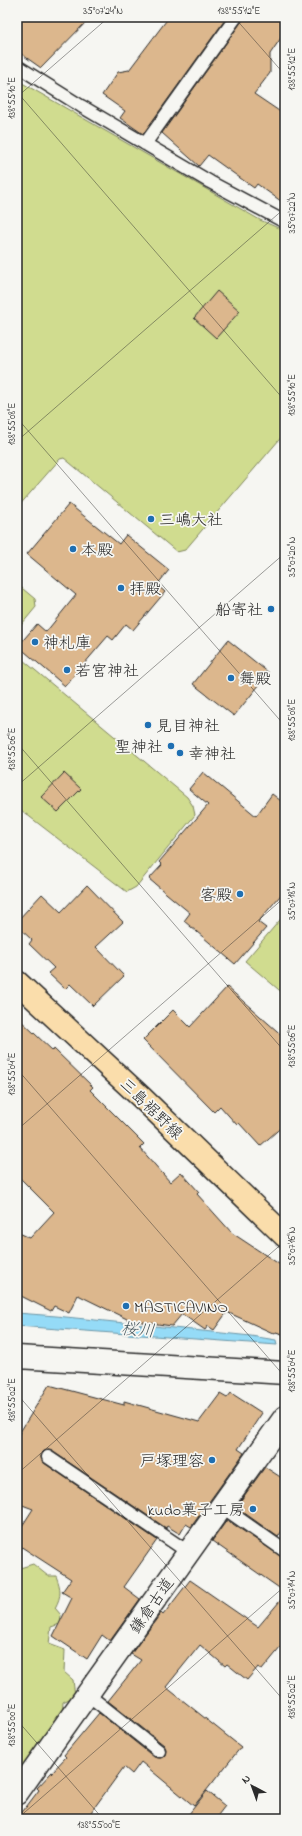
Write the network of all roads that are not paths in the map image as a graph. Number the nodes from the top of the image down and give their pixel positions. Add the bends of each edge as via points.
1 (236, 17) edge
2 (17, 66) edge
3 (145, 144) junction
4 (285, 222) edge
5 (17, 982) edge
6 (285, 1236) edge
7 (17, 1357) edge
8 (285, 1374) edge
9 (285, 1417) edge
10 (48, 1457) dead end
11 (221, 1506) junction
12 (285, 1551) edge
13 (188, 1552) junction
14 (87, 1694) junction
15 (159, 1751) dead end
16 (17, 1793) edge

1 - 3 lane
2 - 3 lane
3 - 4 lane
5 - 6 main road, 三島裾野線
7 - 8 street
9 - 11 street, 鎌倉古道
10 - 13 lane
11 - 12 lane
11 - 13 street, 鎌倉古道
13 - 14 street, 鎌倉古道
14 - 15 lane
14 - 16 street, 鎌倉古道

